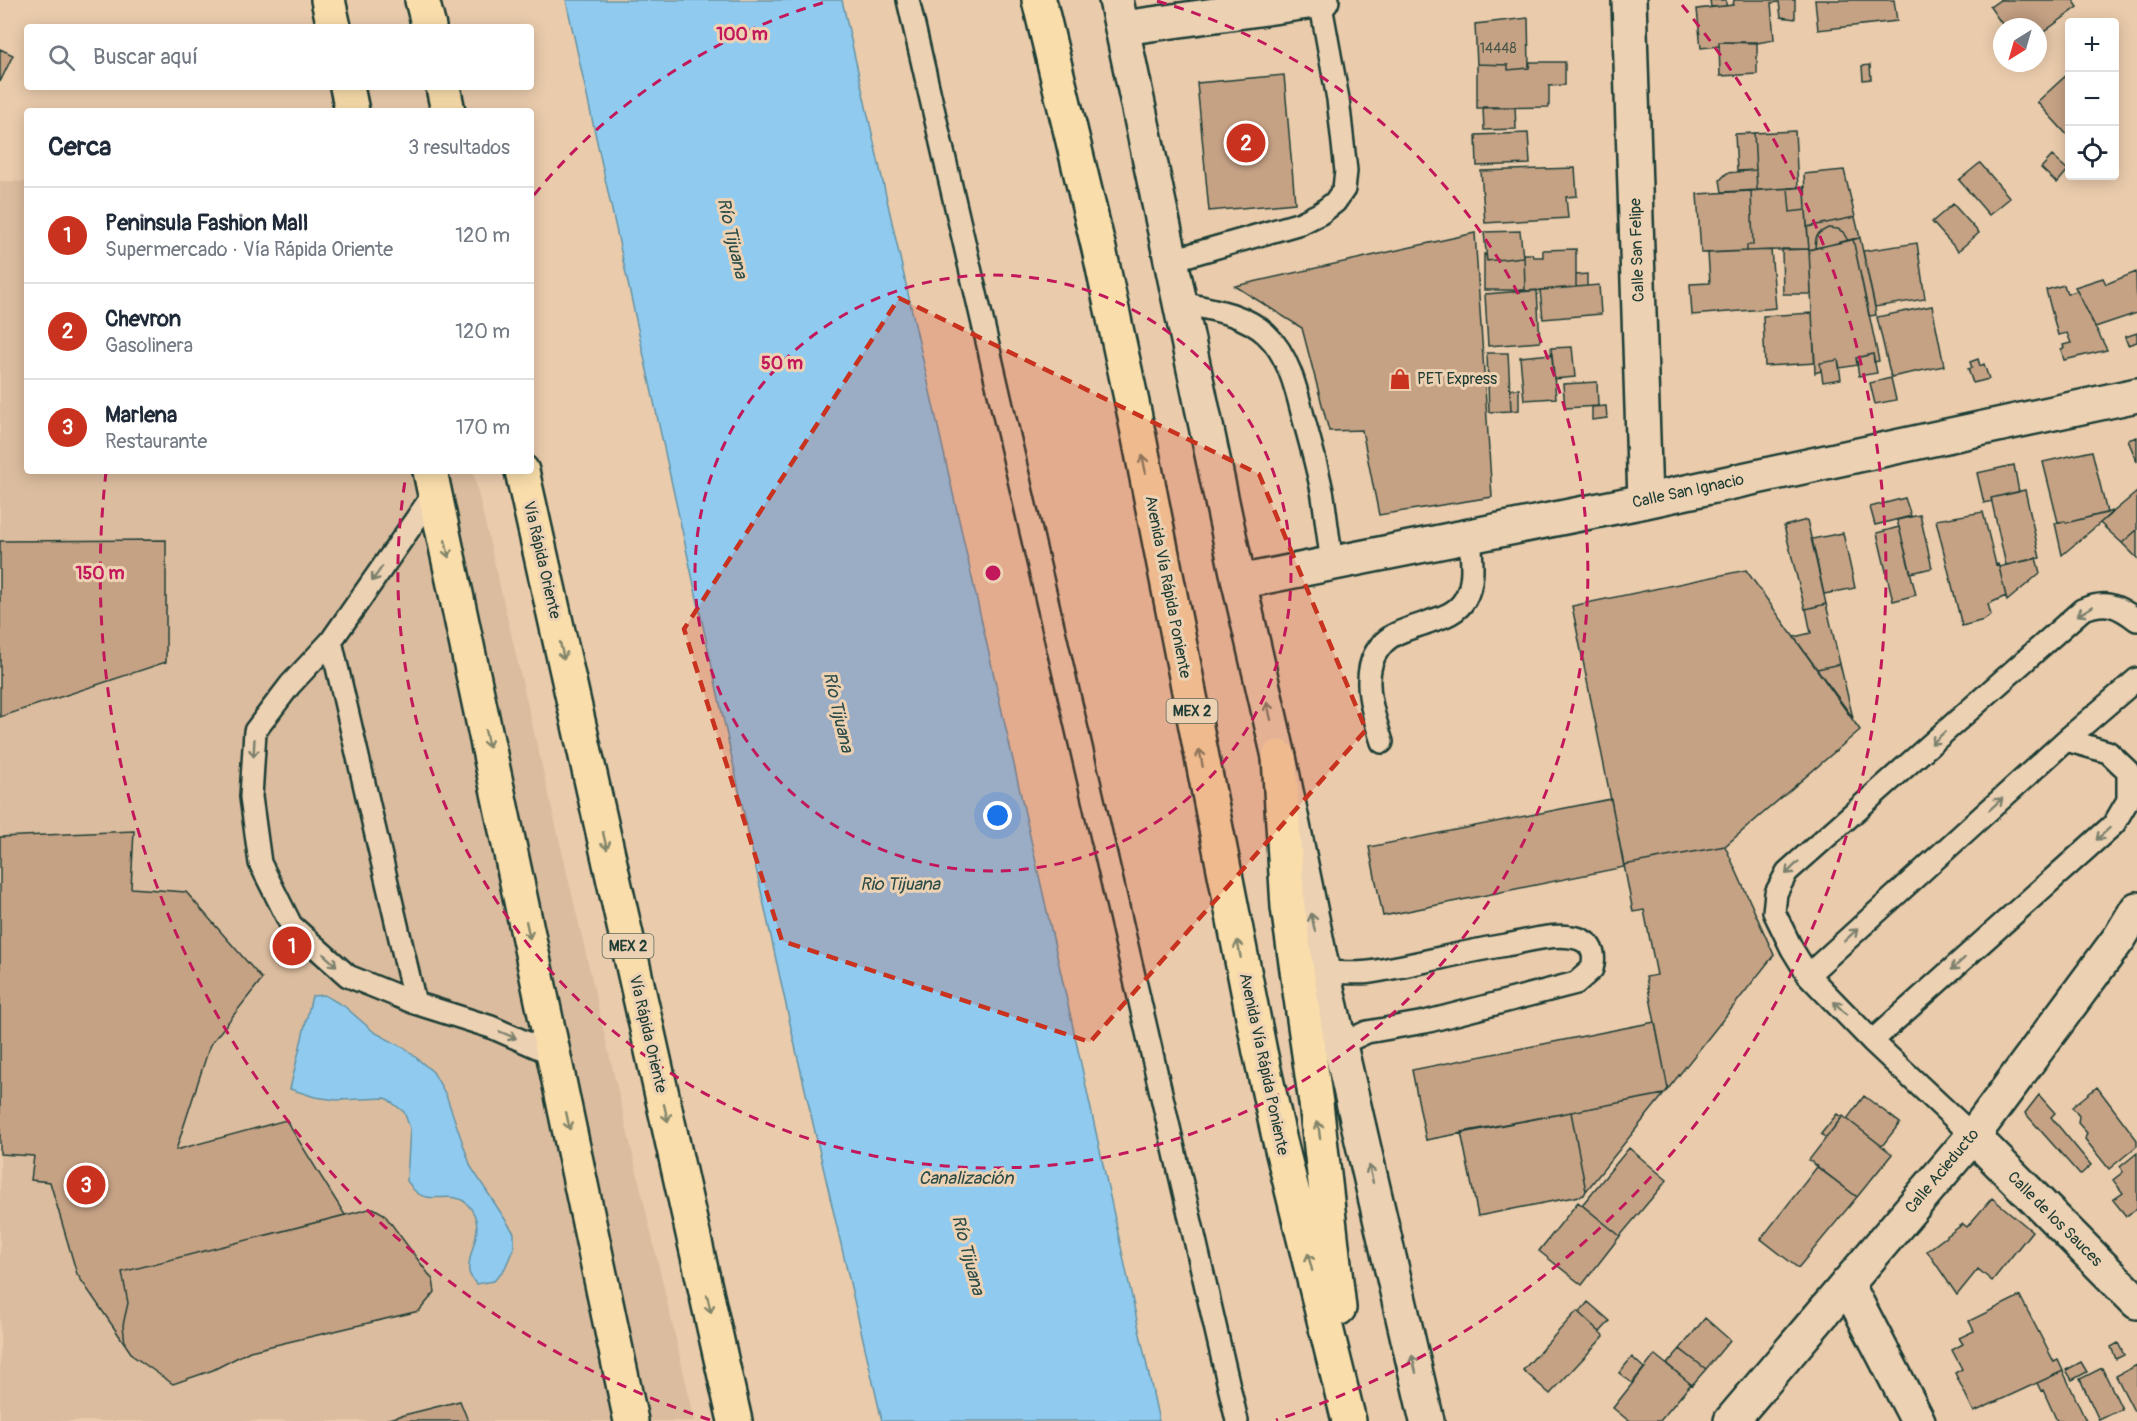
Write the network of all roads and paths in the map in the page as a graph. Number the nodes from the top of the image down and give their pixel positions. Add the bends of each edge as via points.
1 (328, 0) edge
2 (422, 0) edge
3 (908, 0) edge
4 (1039, 0) edge
5 (1321, 0) edge
6 (1629, 0) edge
7 (1119, 14) edge
8 (332, 24) edge
9 (428, 24) edge
10 (348, 90) edge
11 (444, 90) edge
12 (351, 108) edge
13 (447, 108) edge
14 (1172, 260) junction
15 (1181, 303) junction
16 (2137, 394) edge
17 (523, 474) edge
18 (433, 482) edge
19 (1645, 501) junction
20 (1470, 536) junction
21 (1332, 564) junction
22 (1239, 582) junction
23 (2137, 620) edge
24 (331, 641) junction
25 (2137, 680) edge
26 (2066, 740) junction
27 (1382, 742) dead end
28 (1279, 757) junction
29 (2135, 916) edge
30 (1323, 972) junction
31 (1808, 975) junction
32 (415, 1003) junction
33 (1872, 1041) junction
34 (1341, 1044) junction
35 (555, 1055) junction
36 (1973, 1136) junction
37 (1847, 1284) junction
38 (2137, 1302) edge
39 (1349, 1419) edge
40 (631, 1421) edge
41 (735, 1421) edge
42 (1237, 1421) edge
43 (1427, 1421) edge
44 (1731, 1421) edge
45 (1918, 1421) edge

1 - 8 highway
2 - 9 highway
3 - 42 lane
39 -> 4 highway, Avenida Vía Rápida Poniente / MEX 2 via 1260,1052 1134,412
5 - 7 street
5 - 14 lane via 1338,99 1346,171 1344,189 1335,202 1301,223
6 - 19 street, Calle San Felipe
7 - 14 street
10 - 12 highway
11 - 13 highway
14 - 15 street
15 - 21 lane via 1236,316 1255,326 1267,335 1284,359 1316,464
15 - 22 street
16 - 19 street, Calle San Ignacio
17 -> 41 highway, Vía Rápida Oriente / MEX 2
18 -> 24 lane
18 -> 35 highway
19 - 20 street, Calle San Ignacio
20 - 21 street, Calle San Ignacio
20 - 27 lane via 1471,586 1465,600 1443,617 1394,635 1378,648 1372,660 1369,690
21 - 22 street, Calle San Ignacio
28 -> 22 street
23 -> 31 lane via 2113,606 2098,603 2082,610 1787,872 1776,893 1774,912
24 - 32 lane
24 -> 32 lane via 255,731 251,797 260,863 291,925 348,976
25 - 26 lane
31 -> 26 lane
26 -> 33 lane via 2108,752 2128,771 2128,800 2114,824
30 -> 28 street
39 -> 28 highway via 1316,1103 1288,906
29 - 36 street, Calle Acieducto
30 - 34 street
30 - 34 lane via 1368,972 1552,937 1580,939 1594,953 1592,969 1576,983 1425,1022 1367,1032
33 -> 31 lane
32 -> 35 lane via 491,1028
33 - 36 lane
43 -> 34 street
35 -> 40 highway
36 - 37 street, Calle Acieducto
36 - 38 street, Calle de los Sauces
37 - 44 street, Calle Acieducto
37 - 45 street

